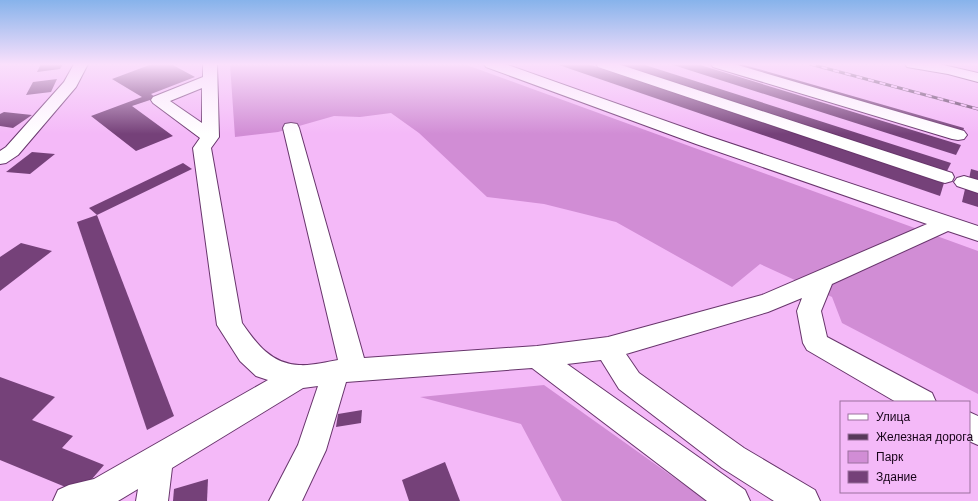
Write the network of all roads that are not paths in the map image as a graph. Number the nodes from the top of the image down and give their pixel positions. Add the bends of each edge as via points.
1 (68, 87) edge
2 (182, 87) edge
3 (210, 87) edge
4 (557, 87) edge
5 (674, 87) edge
6 (797, 87) edge
7 (291, 128) dead end
8 (958, 135) dead end
9 (210, 136) junction
10 (0, 159) edge
11 (944, 177) dead end
12 (948, 223) junction
13 (978, 234) edge
14 (822, 279) junction
15 (608, 348) junction
16 (537, 357) junction
17 (345, 371) junction
18 (298, 376) junction
19 (920, 401) edge
20 (157, 460) junction
21 (69, 501) edge
22 (152, 501) edge
23 (285, 501) edge
24 (734, 501) edge
25 (804, 501) edge

1 - 10 street via 12,150
2 - 9 street via 159,100
3 - 9 street
4 - 12 street via 702,140
5 - 11 street
6 - 8 street
7 - 17 street
9 - 18 street via 202,148 230,325 249,353 266,368
12 - 13 street
12 - 14 street
14 - 15 street via 768,303
14 - 19 street via 809,311 816,344
15 - 16 street
15 - 25 street via 629,381 733,458
16 - 17 street
16 - 24 street
17 - 18 street
17 - 23 street via 311,450
18 - 20 street
20 - 21 street via 99,494
20 - 22 street

